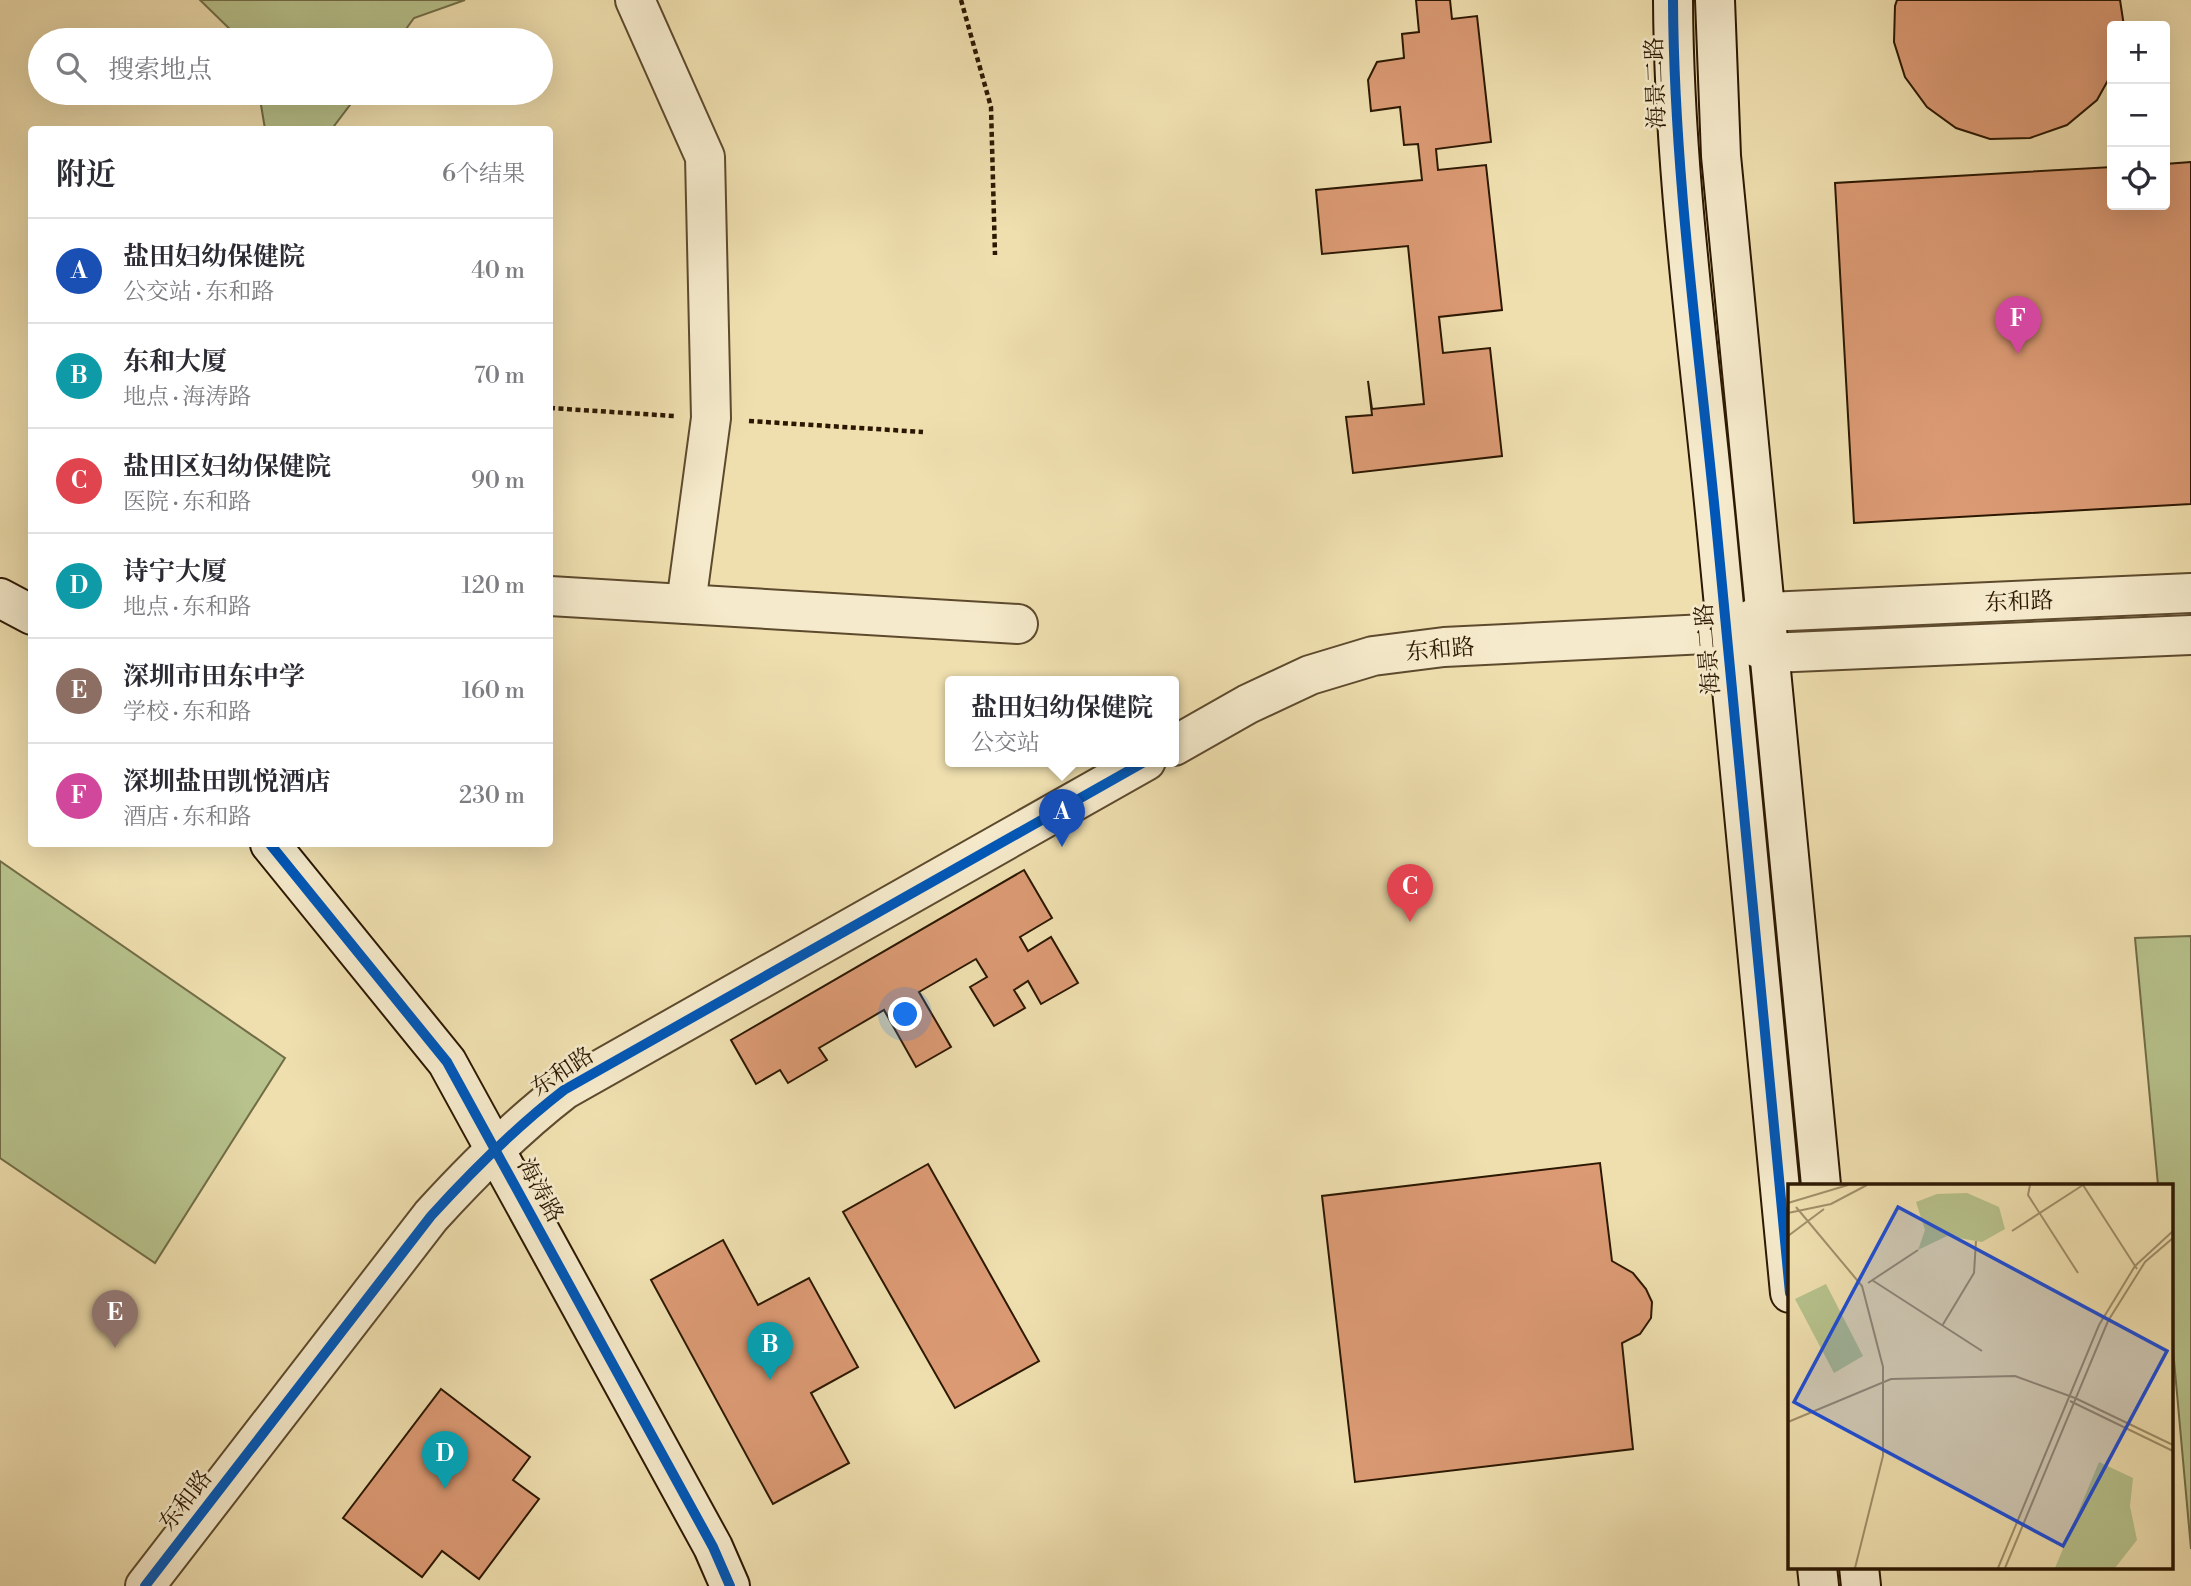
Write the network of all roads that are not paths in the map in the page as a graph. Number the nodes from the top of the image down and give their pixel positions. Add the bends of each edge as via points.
1 (635, 0) edge
2 (1673, 0) edge
3 (1715, 0) edge
4 (2191, 593) edge
5 (553, 596) edge
6 (0, 598) edge
7 (686, 604) junction
8 (1765, 612) junction
9 (28, 613) edge
10 (1018, 624) dead end
11 (1726, 633) junction
12 (2191, 635) edge
13 (1769, 653) junction
14 (1179, 743) edge
15 (1135, 767) edge
16 (272, 847) edge
17 (496, 1151) junction
18 (1821, 1184) edge
19 (1788, 1272) edge
20 (1817, 1568) edge
21 (1859, 1568) edge
22 (145, 1586) edge
23 (730, 1586) edge
24 (1819, 1586) edge
25 (1861, 1586) edge

1 - 7 street via 705,157 711,418
2 - 11 street, 海景二路 via 1684,224
3 - 8 street via 1721,156
4 - 8 street, 东和路
5 - 7 street
6 - 9 street
7 - 10 street
8 - 11 street, 东和路
8 - 13 street
11 - 13 street, 东和路
11 - 14 street, 东和路 via 1457,647 1373,656 1310,675
11 - 19 street, 海景二路
12 - 13 street, 东和路
13 - 18 street
15 - 17 street, 东和路 via 564,1090
16 - 17 street, 海涛路 via 447,1062
17 - 22 street, 东和路 via 431,1216
17 - 23 street, 海涛路 via 713,1547
20 - 24 street
21 - 25 street

